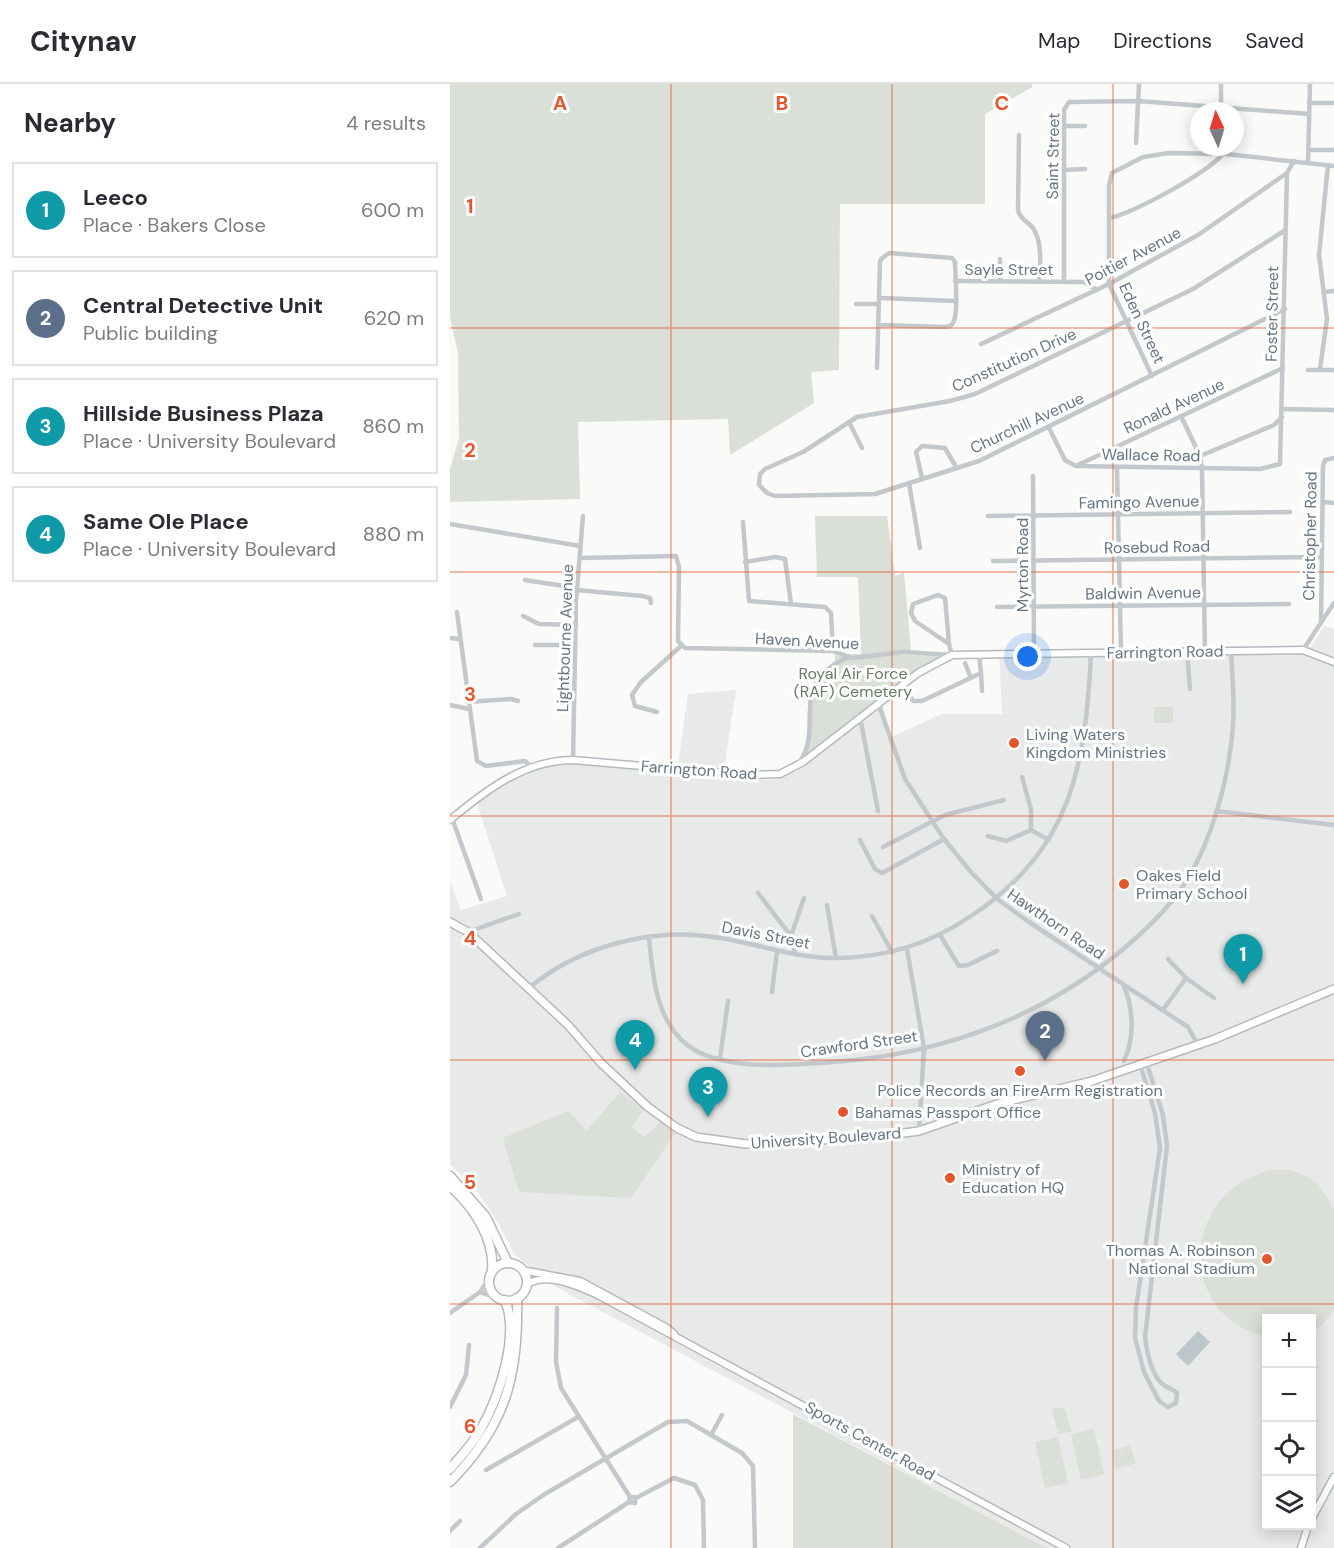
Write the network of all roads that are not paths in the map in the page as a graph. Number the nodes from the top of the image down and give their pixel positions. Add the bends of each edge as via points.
1 (1139, 84) edge
2 (1221, 84) edge
3 (1310, 84) edge
4 (1138, 101) junction
5 (1221, 102) edge
6 (1309, 103) junction
7 (1334, 103) edge
8 (1190, 106) edge
9 (1244, 110) edge
10 (1309, 114) junction
11 (1065, 126) junction
12 (1085, 126) dead end
13 (1018, 135) dead end
14 (1136, 143) dead end
15 (1309, 150) junction
16 (1334, 150) edge
17 (1190, 153) edge
18 (1222, 156) edge
19 (1244, 156) edge
20 (1294, 161) junction
21 (1308, 162) junction
22 (1331, 165) edge
23 (1085, 169) dead end
24 (1064, 170) junction
25 (1287, 173) junction
26 (1110, 218) junction
27 (1284, 231) junction
28 (1000, 259) dead end
29 (955, 281) junction
30 (1000, 281) junction
31 (1040, 281) junction
32 (1064, 281) junction
33 (1109, 284) junction
34 (1097, 290) junction
35 (1334, 291) edge
36 (1324, 292) junction
37 (880, 298) junction
38 (955, 301) junction
39 (856, 304) dead end
40 (879, 304) junction
41 (1285, 309) junction
42 (1127, 322) junction
43 (879, 325) junction
44 (981, 344) dead end
45 (878, 368) dead end
46 (1283, 368) junction
47 (1320, 369) junction
48 (1308, 370) dead end
49 (1334, 370) edge
50 (1152, 376) junction
51 (1282, 409) junction
52 (1334, 410) edge
53 (1181, 416) junction
54 (1282, 417) junction
55 (849, 422) junction
56 (1049, 428) junction
57 (862, 448) dead end
58 (1200, 456) junction
59 (1334, 458) edge
60 (1076, 466) junction
61 (956, 467) junction
62 (1274, 467) joint
63 (1117, 468) junction
64 (1202, 468) junction
65 (1034, 476) dead end
66 (922, 478) junction
67 (909, 483) junction
68 (762, 489) joint
69 (1323, 502) junction
70 (1334, 503) edge
71 (1290, 512) dead end
72 (1203, 513) junction
73 (1034, 515) junction
74 (1118, 515) junction
75 (583, 516) dead end
76 (988, 516) dead end
77 (743, 522) dead end
78 (450, 524) edge
79 (580, 546) junction
80 (920, 548) dead end
81 (1321, 557) junction
82 (580, 558) junction
83 (1204, 559) junction
84 (1118, 560) junction
85 (993, 561) dead end
86 (1034, 561) junction
87 (745, 562) junction
88 (525, 580) dead end
89 (577, 589) junction
90 (651, 603) dead end
91 (1334, 603) edge
92 (791, 604) junction
93 (1205, 604) junction
94 (1289, 604) dead end
95 (1120, 605) junction
96 (997, 607) dead end
97 (1034, 607) junction
98 (456, 612) dead end
99 (523, 616) dead end
100 (1321, 622) junction
101 (576, 626) junction
102 (450, 638) edge
103 (460, 639) junction
104 (949, 644) junction
105 (535, 645) dead end
106 (575, 645) junction
107 (681, 646) junction
108 (1303, 650) junction
109 (833, 651) junction
110 (1231, 651) junction
111 (1187, 652) junction
112 (1205, 652) junction
113 (1121, 653) junction
114 (979, 654) junction
115 (1034, 654) junction
116 (1091, 654) junction
117 (952, 655) junction
118 (849, 657) junction
119 (1334, 662) edge
120 (965, 663) dead end
121 (981, 673) junction
122 (971, 678) junction
123 (902, 684) junction
124 (1190, 689) dead end
125 (982, 691) dead end
126 (518, 701) dead end
127 (468, 702) junction
128 (878, 703) junction
129 (450, 705) edge
130 (469, 709) junction
131 (657, 712) dead end
132 (860, 717) junction
133 (573, 760) junction
134 (531, 766) junction
135 (796, 766) junction
136 (1022, 777) dead end
137 (1004, 800) dead end
138 (878, 811) dead end
139 (1216, 811) junction
140 (451, 819) edge
141 (932, 822) junction
142 (1334, 824) edge
143 (1031, 830) junction
144 (988, 836) dead end
145 (944, 839) junction
146 (860, 840) dead end
147 (1049, 840) junction
148 (883, 847) dead end
149 (758, 893) dead end
150 (804, 898) dead end
151 (481, 899) dead end
152 (997, 899) junction
153 (828, 904) dead end
154 (519, 914) dead end
155 (872, 916) dead end
156 (450, 922) edge
157 (468, 932) junction
158 (940, 935) junction
159 (791, 936) junction
160 (649, 938) junction
161 (907, 949) junction
162 (777, 951) junction
163 (997, 951) dead end
164 (892, 952) junction
165 (795, 954) junction
166 (836, 958) junction
167 (1168, 959) dead end
168 (1099, 968) junction
169 (1186, 978) junction
170 (1124, 986) junction
171 (529, 988) junction
172 (1334, 989) edge
173 (772, 992) dead end
174 (1214, 998) dead end
175 (728, 1001) dead end
176 (1162, 1010) junction
177 (1198, 1045) junction
178 (924, 1048) junction
179 (720, 1059) junction
180 (1124, 1061) dead end
181 (1143, 1062) junction
182 (919, 1131) junction
183 (450, 1176) edge
184 (450, 1186) edge
185 (508, 1263) junction
186 (522, 1270) junction
187 (490, 1275) junction
188 (526, 1285) junction
189 (480, 1292) junction
190 (517, 1298) junction
191 (500, 1299) junction
192 (557, 1308) dead end
193 (450, 1313) edge
194 (674, 1335) junction
195 (470, 1345) dead end
196 (450, 1395) edge
197 (455, 1400) junction
198 (450, 1407) edge
199 (722, 1415) dead end
200 (578, 1417) junction
201 (711, 1435) junction
202 (605, 1458) junction
203 (450, 1469) edge
204 (486, 1470) dead end
205 (1334, 1471) edge
206 (1334, 1477) edge
207 (450, 1482) edge
208 (630, 1499) junction
209 (1320, 1500) junction
210 (1316, 1508) edge
211 (460, 1521) dead end
212 (1307, 1530) edge
213 (450, 1531) edge
214 (480, 1548) edge
215 (558, 1548) edge
216 (704, 1548) edge
217 (755, 1548) edge
218 (1066, 1548) edge
219 (1301, 1548) edge

1 - 4 street
2 - 5 street
3 - 6 street
4 - 8 street
4 - 11 street, Saint Street via 1073,101 1066,105
4 - 14 street
6 - 7 street
6 - 10 street
9 - 10 street
10 - 15 street
11 - 12 street
11 - 24 street, Saint Street
13 - 31 street via 1018,210 1036,234
15 - 16 street
15 - 21 street
17 - 26 street, Eden Street via 1143,157 1120,168 1109,177
18 - 26 street via 1175,187
19 - 20 street
20 - 21 street
20 - 25 street, Foster Street
21 - 22 street
22 - 36 street via 1319,255
23 - 24 street
24 - 32 street, Saint Street
25 - 27 street, Foster Street
25 - 33 street, Poitier Avenue via 1198,235
26 - 33 street, Eden Street
27 - 41 street, Foster Street
27 - 42 street, Constitution Drive via 1215,276
28 - 30 street
29 - 30 street, Sayle Street
29 - 37 street via 955,262 949,256 889,253 880,262
29 - 38 street
30 - 31 street, Sayle Street
31 - 32 street, Sayle Street
32 - 34 street, Sayle Street via 1089,284
33 - 34 street, Poitier Avenue
33 - 42 street, Eden Street
34 - 44 street, Poitier Avenue
35 - 36 street
36 - 47 street via 1327,319
37 - 38 street
37 - 40 street
38 - 43 street via 955,320 949,327
39 - 40 street
40 - 43 street
41 - 46 street, Foster Street
41 - 50 street, Churchill Avenue
42 - 50 street, Eden Street
42 - 55 street, Constitution Drive via 969,396 878,412
43 - 45 street
46 - 51 street, Foster Street
46 - 53 street, Ronald Avenue
47 - 48 street
47 - 49 street
50 - 56 street, Churchill Avenue
51 - 52 street
51 - 54 street, Foster Street
53 - 58 street
53 - 60 street, Ronald Avenue
54 - 58 street via 1274,425
54 - 62 street, Foster Street via 1281,458
55 - 57 street
55 - 68 street, Constitution Drive via 803,452 765,469 758,480
56 - 60 street via 1065,460
56 - 61 street, Churchill Avenue via 979,461
58 - 64 street
59 - 69 street, Christopher Road via 1324,463
60 - 63 street, Wallace Road
61 - 66 street, Churchill Avenue
61 - 66 street via 945,448 921,446 915,457
62 - 64 street, Wallace Road
63 - 64 street, Wallace Road
63 - 74 street
64 - 72 street
65 - 73 street, Myrton Road
66 - 67 street, Churchill Avenue
67 - 68 street, Churchill Avenue via 867,494 775,496
67 - 80 street
69 - 70 street
69 - 81 street, Christopher Road
71 - 72 street, Famingo Avenue
72 - 74 street, Famingo Avenue
72 - 83 street
73 - 74 street, Famingo Avenue
73 - 76 street, Famingo Avenue
73 - 86 street, Myrton Road
74 - 84 street
75 - 79 street, Lightbourne Avenue
77 - 87 street
78 - 79 street
79 - 82 street, Lightbourne Avenue
81 - 83 street, Rosebud Road
81 - 100 street, Christopher Road
82 - 89 street, Lightbourne Avenue
82 - 107 street via 675,556 679,567
83 - 84 street, Rosebud Road
83 - 93 street
84 - 86 street, Rosebud Road
84 - 95 street
85 - 86 street, Rosebud Road
86 - 97 street, Myrton Road
87 - 92 street via 749,601
87 - 92 street via 785,559
88 - 89 street
89 - 90 street via 642,596 650,598
89 - 101 street, Lightbourne Avenue
91 - 100 street
92 - 109 street via 828,609
93 - 94 street, Baldwin Avenue
93 - 95 street, Baldwin Avenue
93 - 112 street
95 - 97 street, Baldwin Avenue
95 - 113 street
96 - 97 street, Baldwin Avenue
97 - 115 street, Myrton Road
98 - 103 street
99 - 101 street via 539,624
100 - 108 street
101 - 106 street, Lightbourne Avenue
102 - 103 street
103 - 127 street
104 - 104 street via 945,598 938,595 913,604 911,613 915,621
104 - 117 street
105 - 106 street
106 - 133 street, Lightbourne Avenue
107 - 109 street, Haven Avenue
107 - 131 street via 632,694 635,706
108 - 110 street, Farrington Road
108 - 119 street
109 - 118 street, Haven Avenue
110 - 112 street, Farrington Road
110 - 139 street, Crawford Street via 1233,726
111 - 112 street, Farrington Road
111 - 113 street, Farrington Road
111 - 124 street
113 - 116 street, Farrington Road
114 - 115 street, Farrington Road
114 - 117 street, Farrington Road
114 - 121 street
115 - 116 street, Farrington Road
116 - 147 street, Davis Street via 1079,765
117 - 118 street, Haven Avenue via 903,652
117 - 123 street, Farrington Road
118 - 135 street via 825,674 812,690 808,745
120 - 122 street
121 - 122 street
121 - 125 street
122 - 123 street via 917,703
123 - 128 street, Farrington Road
126 - 127 street
127 - 130 street
128 - 132 street, Farrington Road
128 - 141 street, Hawthorn Road via 905,779
129 - 130 street
130 - 134 street via 479,764 526,761
132 - 135 street, Farrington Road
132 - 138 street
133 - 134 street, Farrington Road
133 - 135 street, Farrington Road via 760,776 780,774
134 - 140 street, Farrington Road
136 - 143 street via 1031,809
137 - 141 street
139 - 142 street
139 - 168 street, Crawford Street via 1198,860 1169,907
140 - 151 street
141 - 145 street, Hawthorn Road
141 - 148 street
143 - 144 street via 1006,842
143 - 147 street
145 - 146 street via 882,873 874,868
145 - 152 street, Hawthorn Road
147 - 152 street, Davis Street
149 - 159 street
150 - 159 street
152 - 158 street, Davis Street
152 - 168 street, Hawthorn Road
153 - 166 street
154 - 157 street
155 - 164 street
156 - 157 main road, University Boulevard
157 - 171 main road, University Boulevard
158 - 161 street, Davis Street
158 - 163 street via 959,966
159 - 165 street
160 - 162 street, Davis Street via 705,935
160 - 171 street, Davis Street via 609,945 575,957
160 - 179 street, Crawford Street via 655,989 665,1016 684,1042
161 - 164 street, Davis Street
161 - 178 street
162 - 165 street, Davis Street
162 - 173 street
164 - 166 street, Davis Street
165 - 166 street, Davis Street
167 - 169 street
168 - 170 street, Hawthorn Road
168 - 178 street, Crawford Street via 1006,1023
169 - 174 street
169 - 176 street
170 - 176 street, Hawthorn Road
170 - 180 street via 1131,1005 1133,1040
171 - 182 main road, University Boulevard via 627,1089 676,1128 696,1137 746,1144
172 - 177 main road, University Boulevard
175 - 179 street
176 - 177 street, Hawthorn Road via 1188,1027
177 - 181 main road, University Boulevard
178 - 179 street, Crawford Street via 798,1065
178 - 182 street
181 - 181 street via 1163,1115 1167,1146 1145,1337 1155,1373 1178,1396 1176,1403 1168,1407 1159,1401 1144,1372 1135,1338 1160,1148
181 - 182 main road, University Boulevard via 1092,1081 972,1111
183 - 185 highway via 486,1217
184 - 187 highway via 482,1226 493,1257
185 - 186 highway
185 - 187 highway
186 - 188 highway
186 - 194 street, Sports Center Road via 565,1276 593,1286
187 - 189 street
187 - 191 highway via 490,1289
188 - 190 highway
188 - 194 street, Sports Center Road via 546,1279 579,1286
189 - 191 street
189 - 193 street
190 - 191 highway
190 - 207 highway via 517,1355 509,1388 489,1433
191 - 203 highway via 508,1310 509,1333 501,1382 480,1431
192 - 200 street via 559,1380
194 - 218 street, Sports Center Road
195 - 197 street via 467,1371
196 - 197 street
197 - 198 street
199 - 201 street
200 - 202 street
200 - 204 street
201 - 202 street via 687,1420 673,1420
201 - 217 street via 742,1453 753,1466
202 - 208 street
202 - 214 street via 516,1514
205 - 209 street
206 - 209 street
208 - 215 street
208 - 216 street via 670,1479 683,1479 695,1485 704,1500
209 - 210 street
211 - 213 street
212 - 219 street

